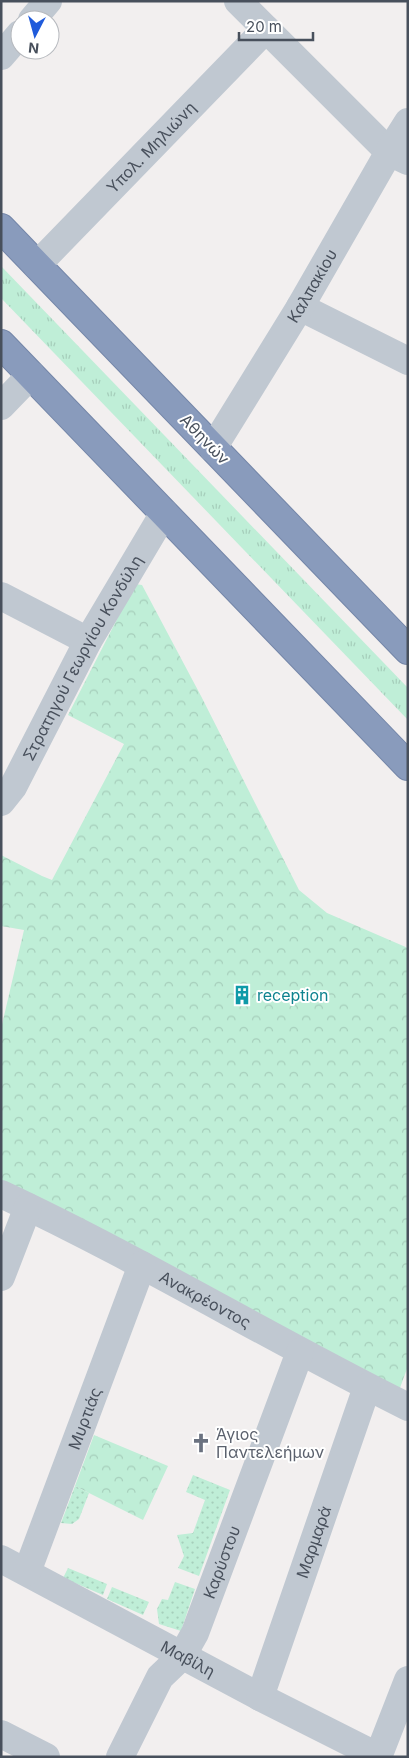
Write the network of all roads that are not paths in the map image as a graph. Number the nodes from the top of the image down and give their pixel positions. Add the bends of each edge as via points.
1 (238, 1) edge
2 (266, 29) junction
3 (10, 46) edge
4 (1, 56) edge
5 (408, 122) edge
6 (398, 157) edge
7 (1, 228) edge
8 (37, 265) junction
9 (300, 307) junction
10 (1, 344) edge
11 (408, 361) edge
12 (31, 375) junction
13 (1, 406) edge
14 (213, 448) junction
15 (164, 513) junction
16 (1, 596) edge
17 (88, 641) junction
18 (408, 650) edge
19 (408, 766) edge
20 (1, 802) edge
21 (1, 1194) edge
22 (28, 1207) junction
23 (142, 1266) junction
24 (1, 1277) edge
25 (300, 1352) junction
26 (367, 1387) junction
27 (408, 1407) edge
28 (1, 1559) edge
29 (27, 1572) junction
30 (182, 1656) junction
31 (408, 1680) edge
32 (260, 1696) junction
33 (1, 1734) edge
34 (46, 1757) edge
35 (120, 1757) edge
36 (379, 1757) edge

1 - 2 street
2 - 6 street
2 - 8 street, Υπολ. Μηλιώνη
3 - 4 street
5 - 6 street, Καλπακίου
6 - 9 street, Καλπακίου
7 - 8 highway, Αθηνών
8 - 14 highway, Αθηνών
9 - 11 street
9 - 14 street, Καλπακίου
10 - 12 highway
12 - 13 street
12 - 15 highway
14 - 18 highway, Αθηνών
15 - 17 street, Στρατηγού Γεωργίου Κονδύλη
15 - 19 highway
16 - 17 street
17 - 20 street, Στρατηγού Γεωργίου Κονδύλη via 13,787
21 - 22 street, Ανακρέοντος
22 - 23 street, Ανακρέοντος
22 - 24 street
23 - 25 street, Ανακρέοντος
23 - 29 street, Μυρτιάς
25 - 26 street, Ανακρέοντος
25 - 30 street, Καρύστου via 195,1633
26 - 27 street, Ανακρέοντος
26 - 32 street, Μαρμαρά
28 - 29 street, Μαβίλη
29 - 30 street, Μαβίλη
30 - 32 street, Μαβίλη
30 - 35 street, Καρύστου via 160,1677
31 - 36 street
32 - 36 street, Μαβίλη
33 - 34 street

